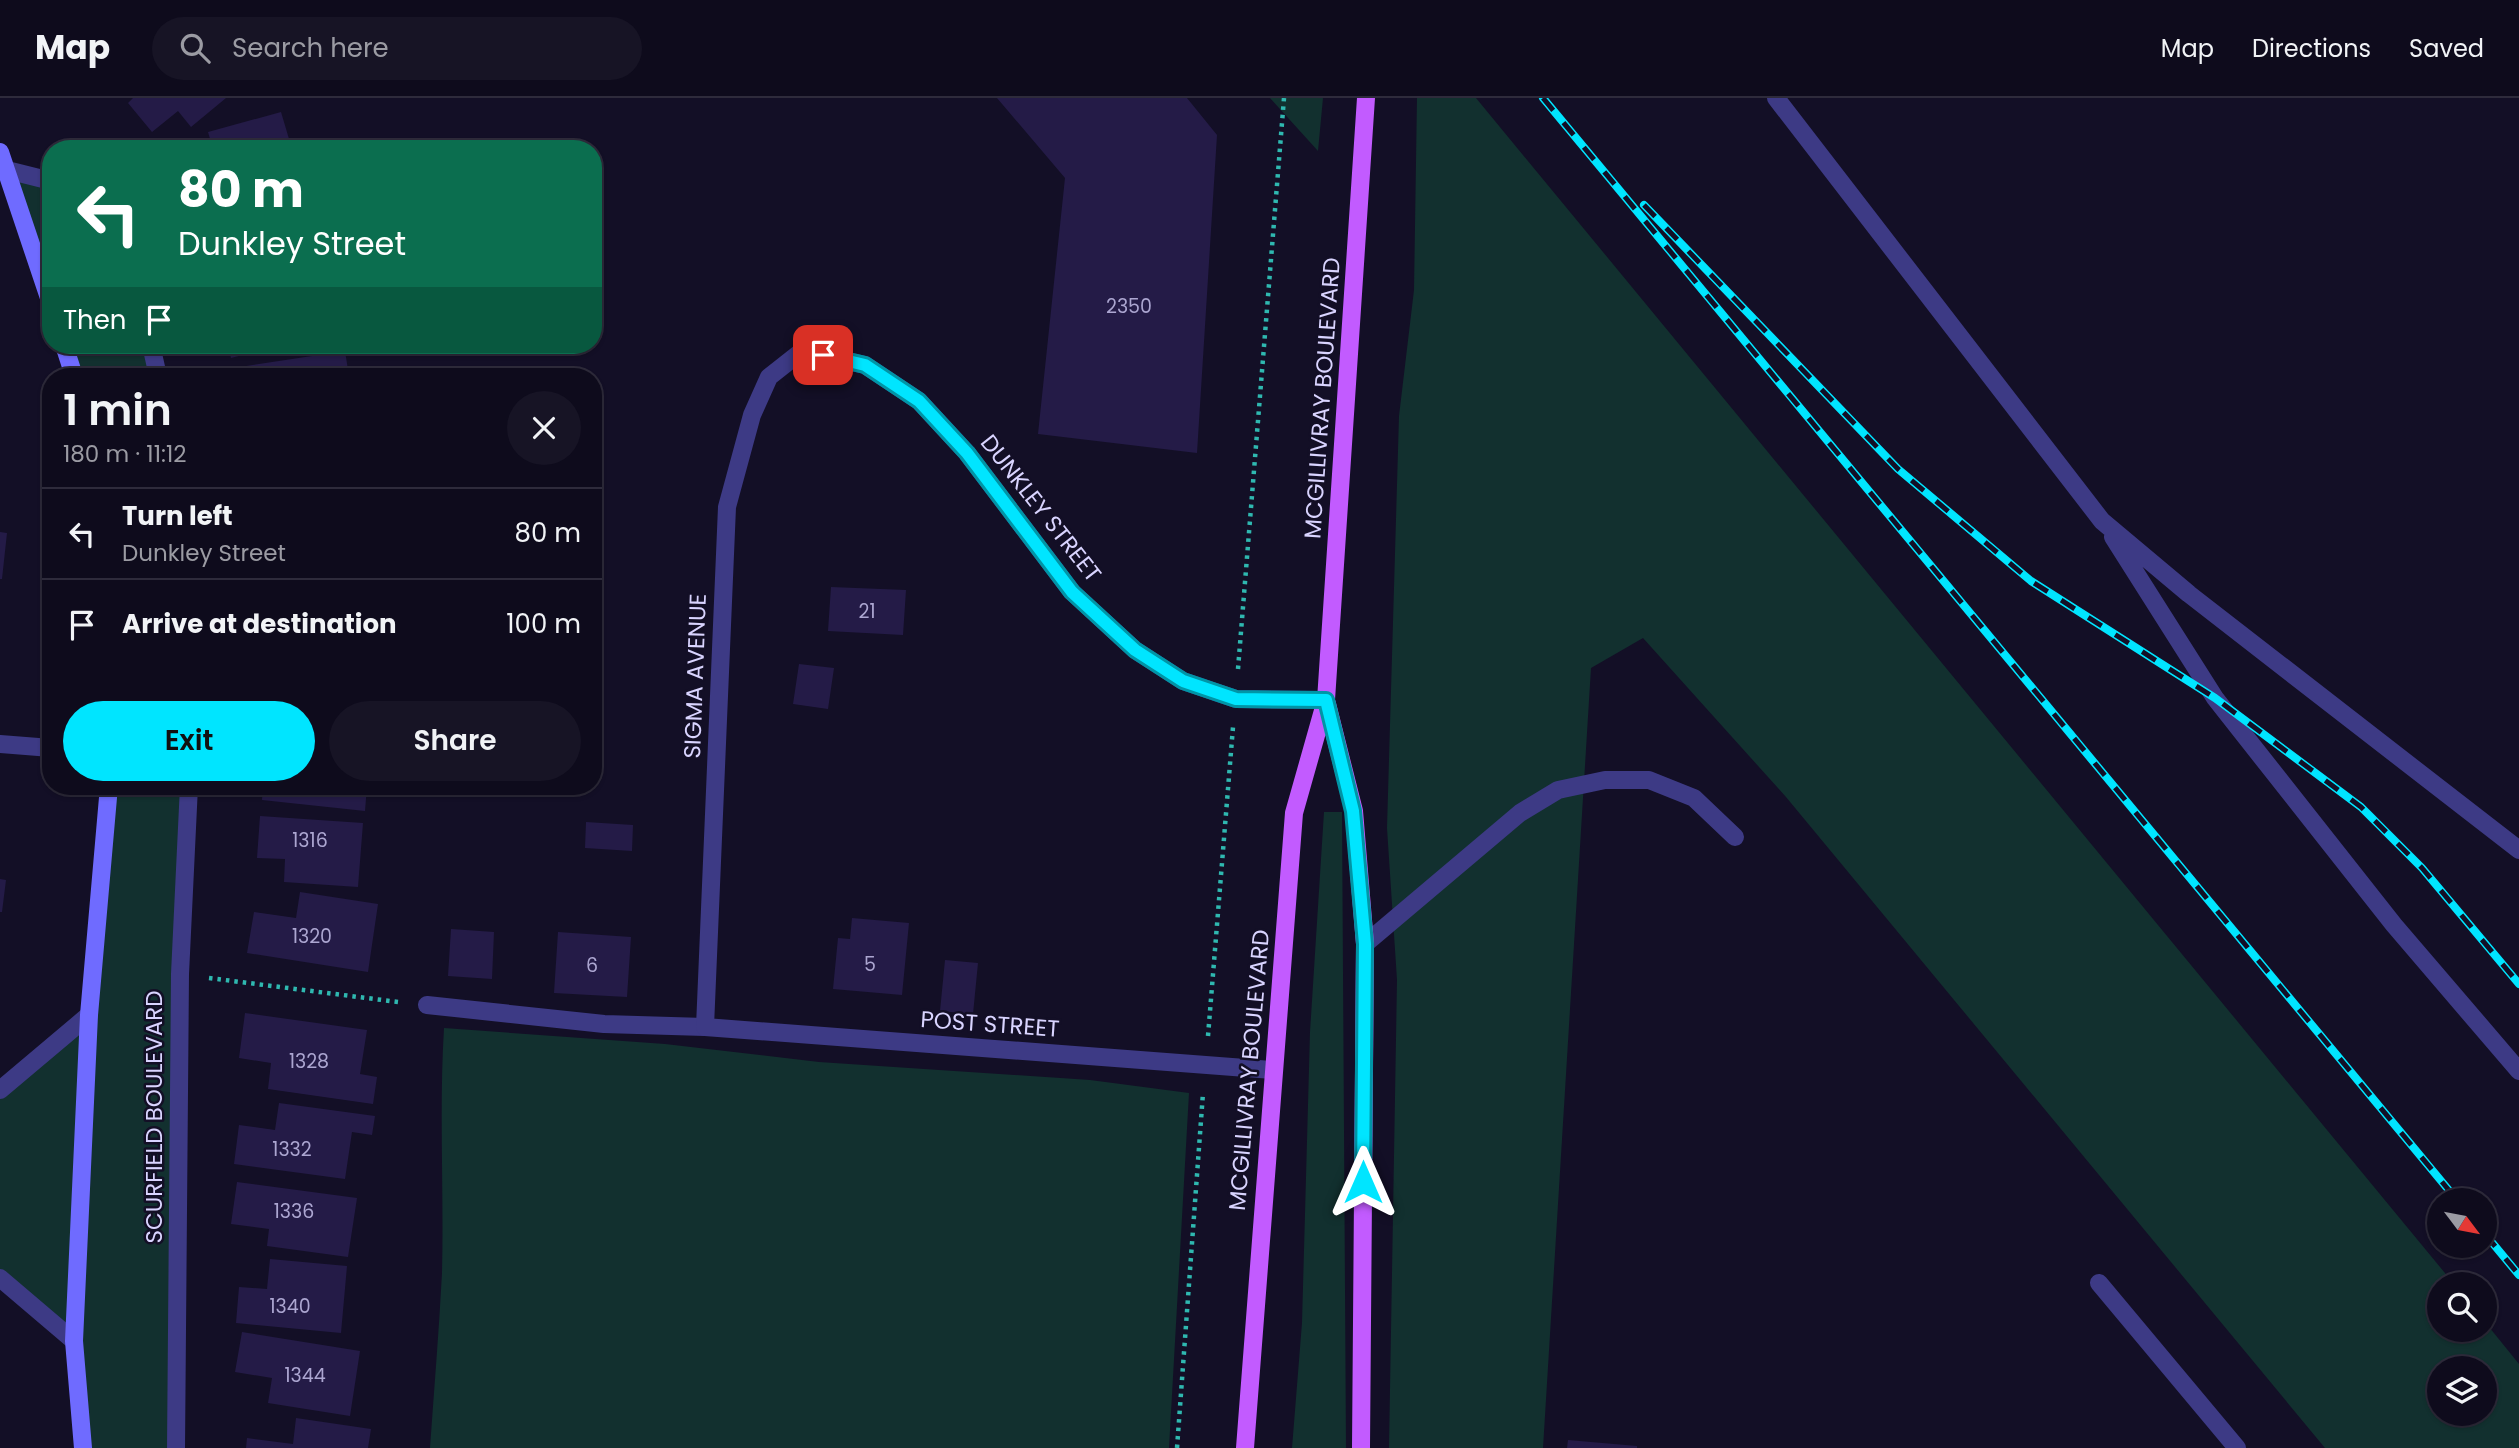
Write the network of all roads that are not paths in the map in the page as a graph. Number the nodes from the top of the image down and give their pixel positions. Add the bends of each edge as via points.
1 (1366, 98) edge
2 (1776, 98) edge
3 (0, 152) edge
4 (7, 170) junction
5 (42, 179) edge
6 (42, 277) edge
7 (802, 351) joint
8 (2102, 520) junction
9 (1326, 700) junction
10 (0, 744) edge
11 (42, 747) edge
12 (108, 795) edge
13 (189, 795) edge
14 (1735, 837) dead end
15 (2519, 849) edge
16 (1365, 944) junction
17 (427, 1005) road end
18 (89, 1015) junction
19 (705, 1027) junction
20 (1273, 1070) junction
21 (2519, 1072) edge
22 (0, 1090) edge
23 (0, 1278) edge
24 (2099, 1283) dead end
25 (75, 1341) junction
26 (83, 1448) edge
27 (176, 1448) edge
28 (1245, 1448) edge
29 (1361, 1448) edge
30 (2237, 1448) edge

1 - 9 main road, MCGILLIVRAY BOULEVARD
2 - 8 street
3 - 4 street
4 - 5 street
4 - 6 street
7 - 9 street, DUNKLEY STREET via 865,365 919,401 967,453 1072,592 1135,650 1183,681 1236,699
7 - 19 street, SIGMA AVENUE via 769,377 752,415 727,507
8 - 15 street via 2189,594
8 - 21 street via 2215,698 2395,925
9 - 16 main road, MCGILLIVRAY BOULEVARD via 1353,811
9 - 20 main road, MCGILLIVRAY BOULEVARD via 1294,813
10 - 11 street
12 - 18 street
13 - 27 street, SCURFIELD BOULEVARD via 180,974
14 - 16 street via 1694,797 1649,780 1605,780 1558,790 1520,813
16 - 29 main road, MCGILLIVRAY BOULEVARD
17 - 19 street, POST STREET via 604,1024
18 - 22 street
18 - 25 street
19 - 20 street, POST STREET
20 - 28 main road, MCGILLIVRAY BOULEVARD
23 - 25 street
24 - 30 street
25 - 26 street

